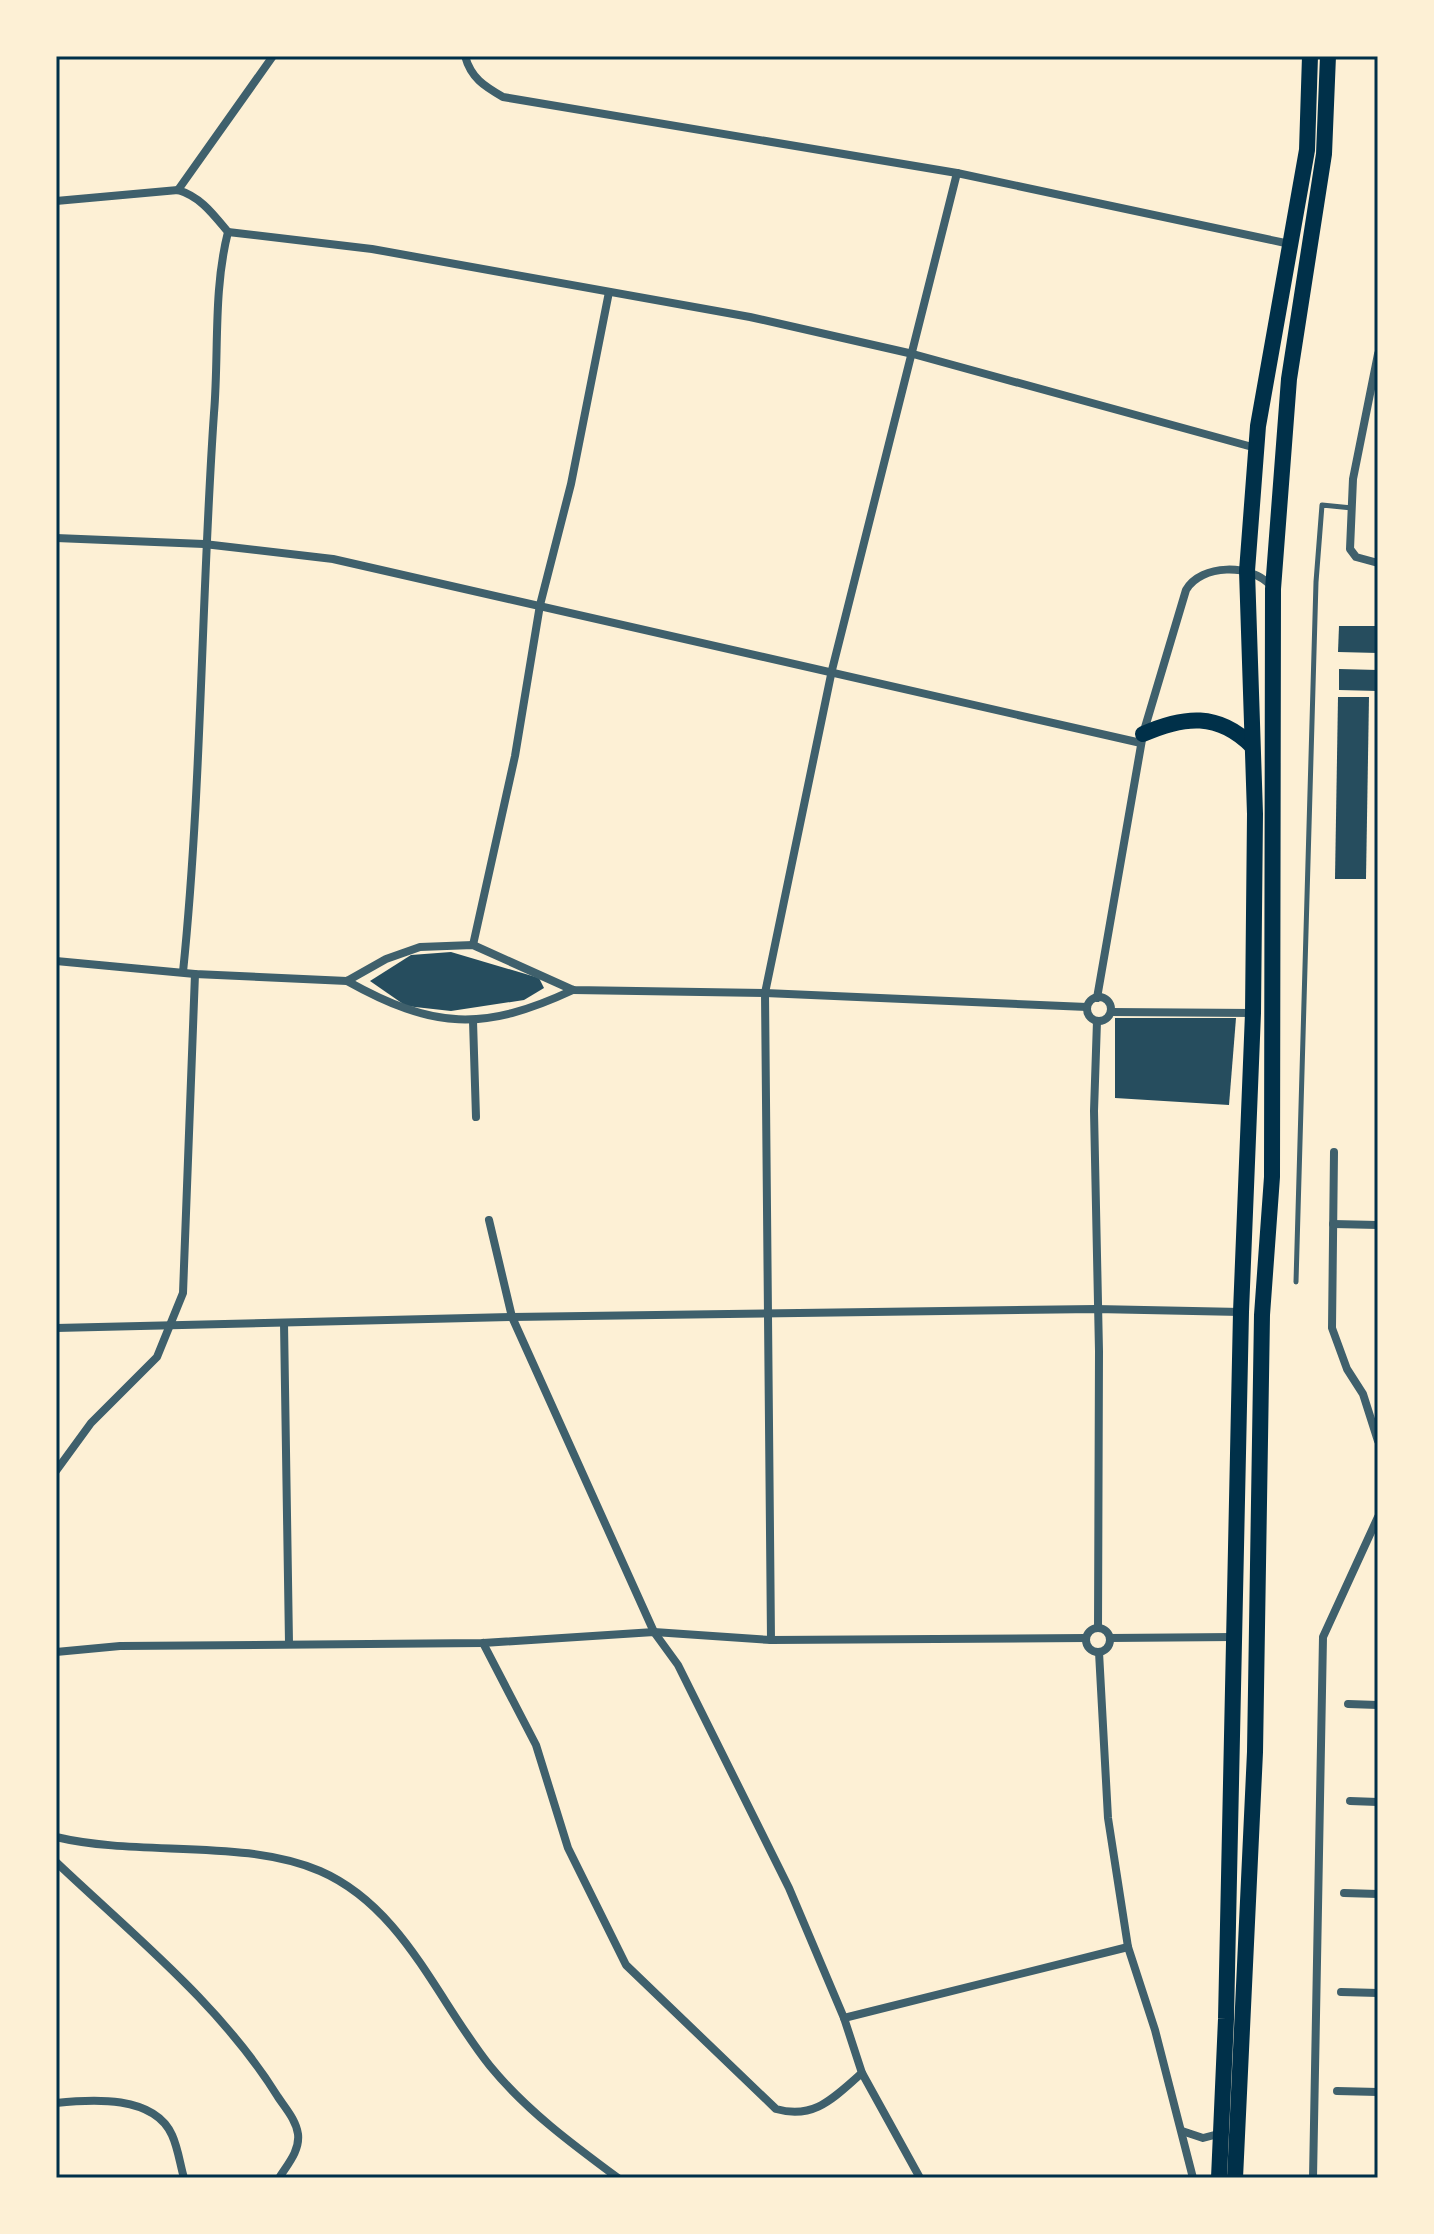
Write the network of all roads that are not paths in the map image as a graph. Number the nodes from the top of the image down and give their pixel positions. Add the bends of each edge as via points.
1 (273, 56) edge
2 (465, 56) edge
3 (1310, 56) edge
4 (1328, 56) edge
5 (957, 173) junction
6 (178, 190) junction
7 (56, 201) edge
8 (228, 232) junction
9 (1291, 244) junction
10 (609, 292) junction
11 (913, 354) junction
12 (1378, 354) edge
13 (1256, 448) junction
14 (1352, 508) junction
15 (56, 538) edge
16 (204, 544) junction
17 (1276, 549) junction
18 (1378, 563) edge
19 (1247, 571) junction
20 (1273, 589) junction
21 (540, 605) junction
22 (832, 670) junction
23 (1142, 739) junction
24 (1252, 746) junction
25 (473, 945) junction
26 (56, 961) edge
27 (183, 972) junction
28 (195, 974) junction
29 (347, 981) junction
30 (573, 990) junction
31 (765, 993) junction
32 (1097, 998) junction
33 (1087, 1007) junction
34 (1111, 1012) junction
35 (1253, 1013) junction
36 (473, 1021) junction
37 (1097, 1021) junction
38 (476, 1117) dead end
39 (1334, 1152) dead end
40 (489, 1220) dead end
41 (1333, 1224) junction
42 (1378, 1225) edge
43 (1296, 1282) dead end
44 (1096, 1309) junction
45 (1241, 1312) junction
46 (771, 1314) junction
47 (512, 1317) junction
48 (284, 1323) junction
49 (173, 1325) junction
50 (56, 1328) edge
51 (1378, 1441) edge
52 (56, 1471) edge
53 (1378, 1517) edge
54 (1098, 1628) junction
55 (654, 1632) junction
56 (1234, 1637) junction
57 (1086, 1638) junction
58 (1110, 1638) junction
59 (771, 1640) junction
60 (289, 1643) junction
61 (483, 1643) junction
62 (56, 1652) edge
63 (1099, 1652) junction
64 (1348, 1704) dead end
65 (1378, 1705) edge
66 (1350, 1801) dead end
67 (1378, 1802) edge
68 (56, 1837) edge
69 (56, 1862) edge
70 (1344, 1893) dead end
71 (1378, 1894) edge
72 (1128, 1947) junction
73 (1341, 1992) dead end
74 (1378, 1993) edge
75 (844, 2018) junction
76 (862, 2073) junction
77 (1337, 2091) dead end
78 (1378, 2092) edge
79 (56, 2103) edge
80 (1182, 2131) junction
81 (1222, 2133) junction
82 (184, 2178) edge
83 (279, 2178) edge
84 (618, 2178) edge
85 (920, 2178) edge
86 (1193, 2178) edge
87 (1219, 2178) edge
88 (1235, 2178) edge
89 (1313, 2178) edge

1 - 6 street
2 - 5 street via 480,84 503,97
3 - 9 highway via 1307,150
4 - 17 highway via 1324,154 1289,379
5 - 9 street
5 - 11 street
6 - 7 street
6 - 8 street via 206,206
8 - 10 street via 372,249
8 - 16 street via 219,283
9 - 13 highway
10 - 11 street
10 - 21 street via 571,484
11 - 13 street
11 - 22 street
12 - 14 street
13 - 19 highway
14 - 18 street via 1350,552
14 - 43 lane via 1322,505 1318,551
15 - 16 street
16 - 21 street via 333,559
16 - 27 street via 197,828
17 - 19 highway
17 - 20 highway
19 - 20 street
19 - 23 street via 1212,572 1192,580 1173,624
19 - 24 highway
20 - 88 highway via 1272,1177 1262,1315 1255,1752
21 - 22 street
21 - 25 street via 515,756
22 - 23 street
22 - 31 street
23 - 24 highway via 1181,719 1211,720 1239,733
23 - 32 street
24 - 35 highway
25 - 29 street via 420,947
25 - 30 street
26 - 27 street
27 - 28 street
28 - 29 street
28 - 49 street via 186,1264
29 - 36 street via 404,1011
30 - 31 street
30 - 36 street
31 - 33 street
31 - 46 street
32 - 33 street
32 - 34 street via 1106,1000
33 - 37 street
34 - 35 street
34 - 37 street
35 - 45 highway
36 - 38 street
37 - 44 street
39 - 41 street
40 - 47 street
41 - 42 street
41 - 51 street via 1332,1328
44 - 45 street
44 - 46 street
44 - 54 street
45 - 56 highway
46 - 47 street
46 - 59 street
47 - 48 street
47 - 55 street
48 - 49 street
48 - 60 street
49 - 50 street
49 - 52 street via 157,1357 91,1423
53 - 89 street via 1323,1637
54 - 57 street
54 - 58 street
55 - 59 street
55 - 61 street
55 - 75 street via 678,1665 789,1888
56 - 58 street
56 - 81 highway
57 - 59 street
57 - 63 street
58 - 63 street
60 - 61 street
60 - 62 street
61 - 76 street via 536,1745 568,1848 626,1965 776,2109 793,2114 825,2106
63 - 72 street via 1108,1818
64 - 65 street
66 - 67 street
68 - 84 street via 265,1856 323,1872 381,1913 403,1937 515,2095
69 - 83 street via 194,1991 252,2055 295,2123 296,2150
70 - 71 street
72 - 75 street
72 - 80 street
73 - 74 street
75 - 76 street
76 - 85 street
77 - 78 street
79 - 82 street via 146,2108 172,2133
80 - 81 street via 1203,2138
80 - 86 street
81 - 87 highway

